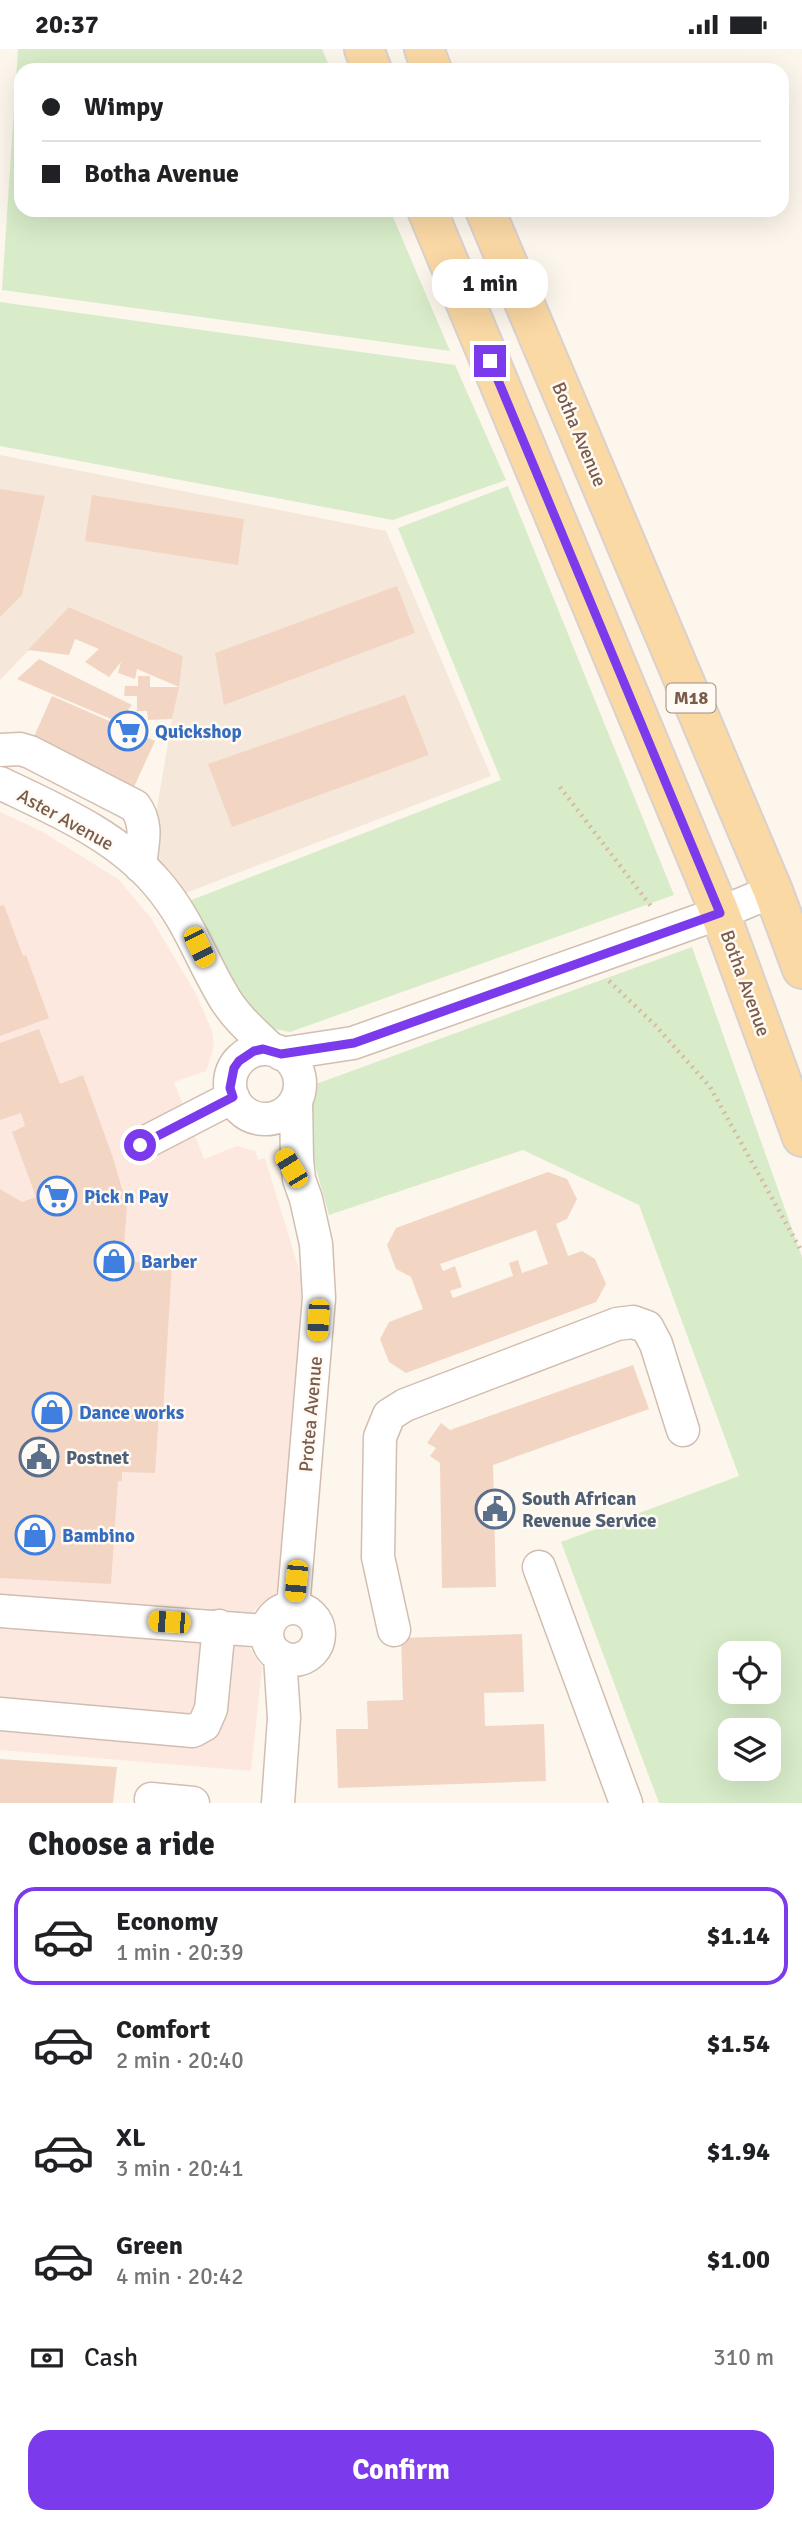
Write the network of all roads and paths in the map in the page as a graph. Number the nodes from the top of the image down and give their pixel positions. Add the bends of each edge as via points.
1 (430, 217) edge
2 (488, 217) edge
3 (0, 750) edge
4 (0, 783) edge
5 (560, 787) dead end
6 (140, 866) junction
7 (772, 891) junction
8 (720, 913) junction
9 (670, 931) junction
10 (587, 960) junction
11 (802, 969) edge
12 (222, 996) junction
13 (354, 1043) junction
14 (276, 1052) junction
15 (233, 1083) junction
16 (298, 1092) junction
17 (258, 1118) junction
18 (802, 1137) edge
19 (140, 1145) dead end
20 (299, 1179) junction
21 (802, 1252) edge
22 (683, 1430) dead end
23 (538, 1567) dead end
24 (293, 1608) junction
25 (0, 1611) edge
26 (219, 1626) junction
27 (394, 1630) dead end
28 (284, 1648) junction
29 (0, 1714) edge
30 (151, 1799) dead end
31 (193, 1803) edge
32 (278, 1803) edge
33 (626, 1803) edge

1 - 8 main road, Botha Avenue / M18
2 - 7 main road, Botha Avenue / M18
3 - 6 street via 30,752 135,806 143,817
4 - 6 street, Aster Avenue via 92,829
5 - 9 path
6 - 12 street, Aster Avenue via 187,925
7 - 8 street
7 - 11 main road, Botha Avenue / M18
8 - 9 street
8 - 18 main road, Botha Avenue / M18
9 - 10 street
10 - 13 street
10 - 21 path via 656,1026 710,1087
12 - 14 street, Aster Avenue
12 - 15 street, Aster Avenue
13 - 14 street
13 - 16 street
14 - 15 street via 254,1051 239,1061
14 - 16 street via 296,1067
15 - 17 street via 243,1111
15 - 19 street
16 - 17 street via 291,1107 276,1117
16 - 20 street, Protea Avenue via 295,1137
17 - 20 street, Protea Avenue
20 - 24 street, Protea Avenue via 316,1244 319,1298
22 - 27 street via 656,1345 647,1327 633,1322 617,1324 389,1415 380,1437 378,1557
23 - 33 street
24 - 28 street via 273,1617
24 - 28 street via 310,1614 319,1638 316,1646
25 - 26 street
26 - 28 street
26 - 29 street via 211,1709 204,1725 193,1731
28 - 32 street
30 - 31 street

